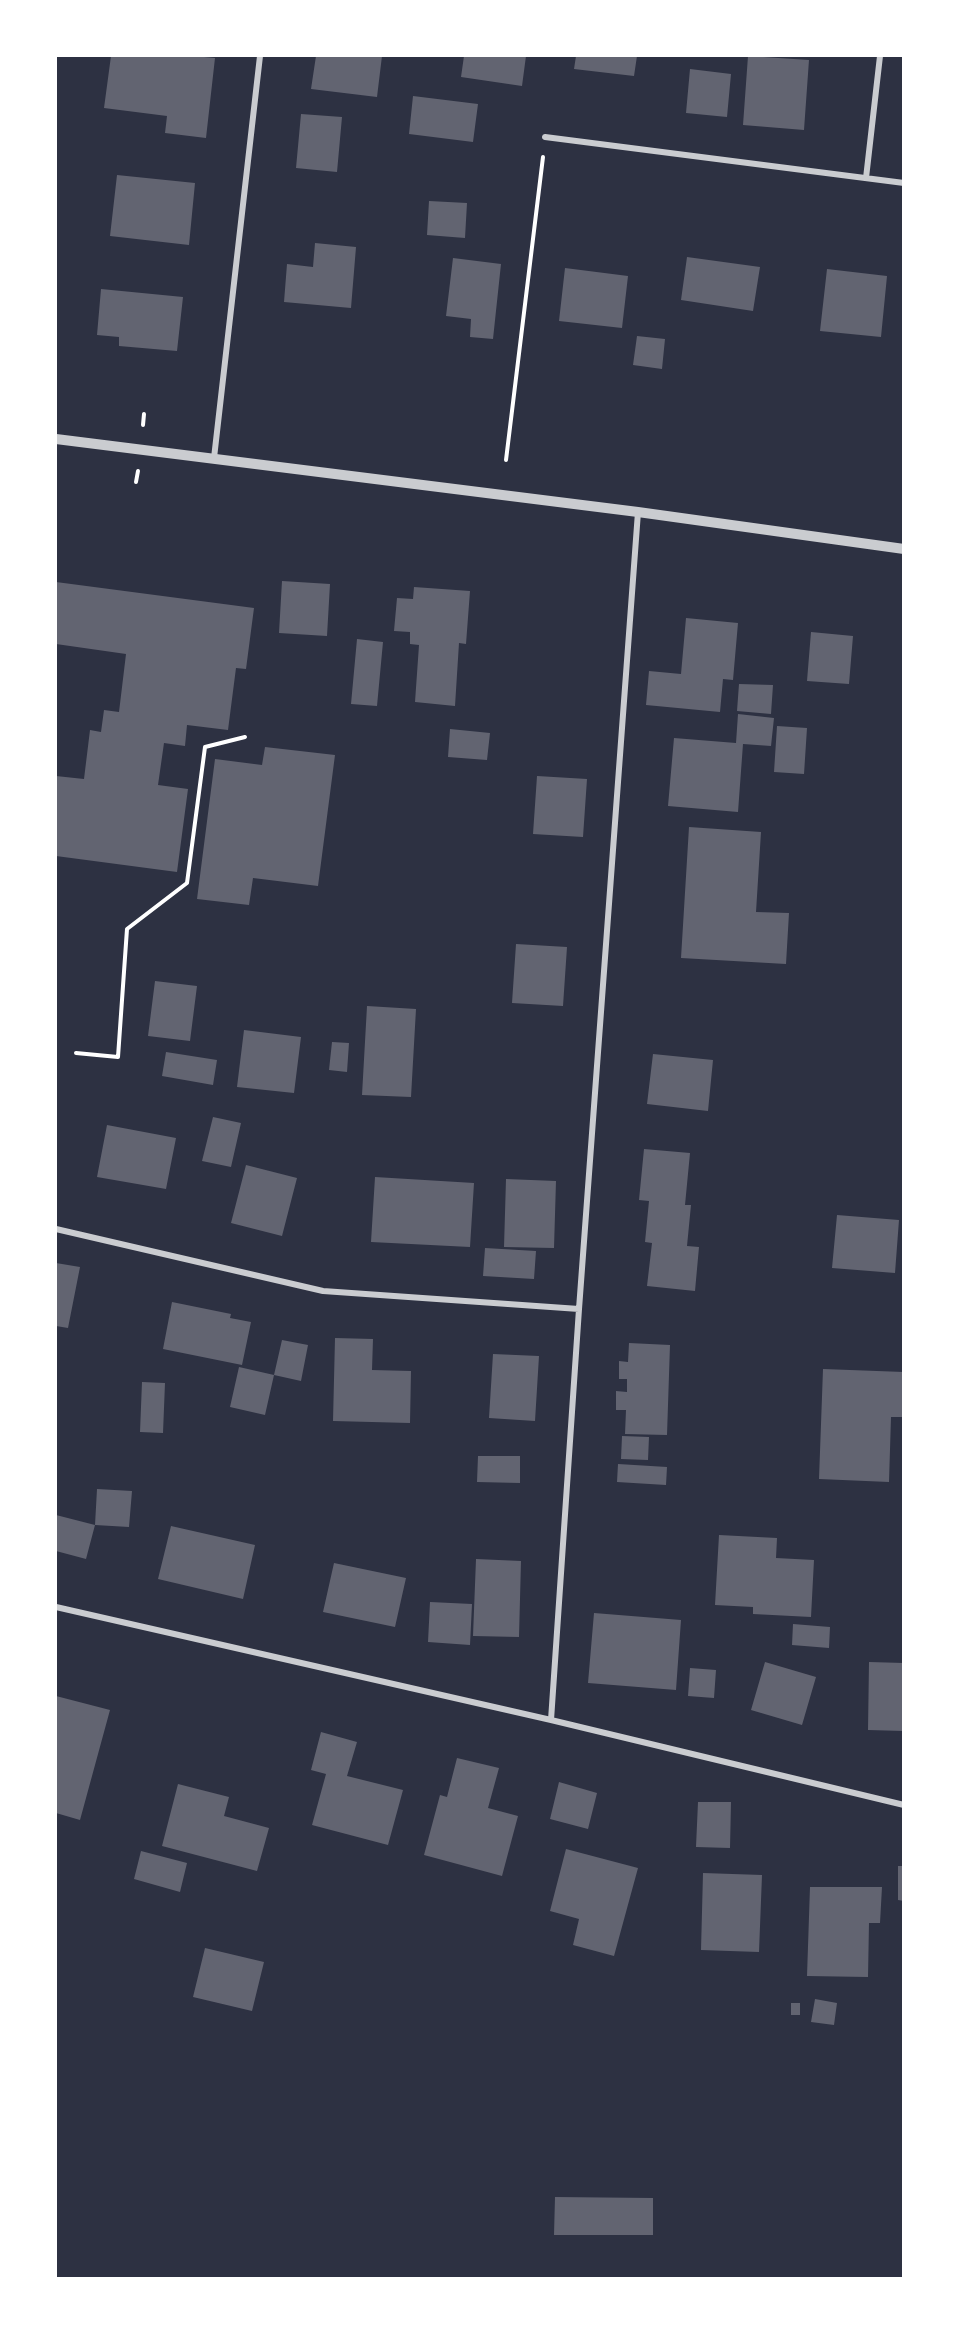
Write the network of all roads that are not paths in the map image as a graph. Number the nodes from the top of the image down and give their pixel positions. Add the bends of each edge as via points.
1 (260, 56) edge
2 (880, 56) edge
3 (545, 138) road end
4 (866, 178) junction
5 (903, 183) edge
6 (56, 438) edge
7 (214, 458) junction
8 (638, 512) junction
9 (903, 549) edge
10 (56, 1229) edge
11 (579, 1309) junction
12 (56, 1607) edge
13 (551, 1720) junction
14 (903, 1805) edge

1 - 7 street
2 - 4 street
3 - 4 street
4 - 5 street
6 - 7 street
7 - 8 street
8 - 9 street
8 - 11 street
10 - 11 street via 323,1291
11 - 13 street
12 - 13 street
13 - 14 street

